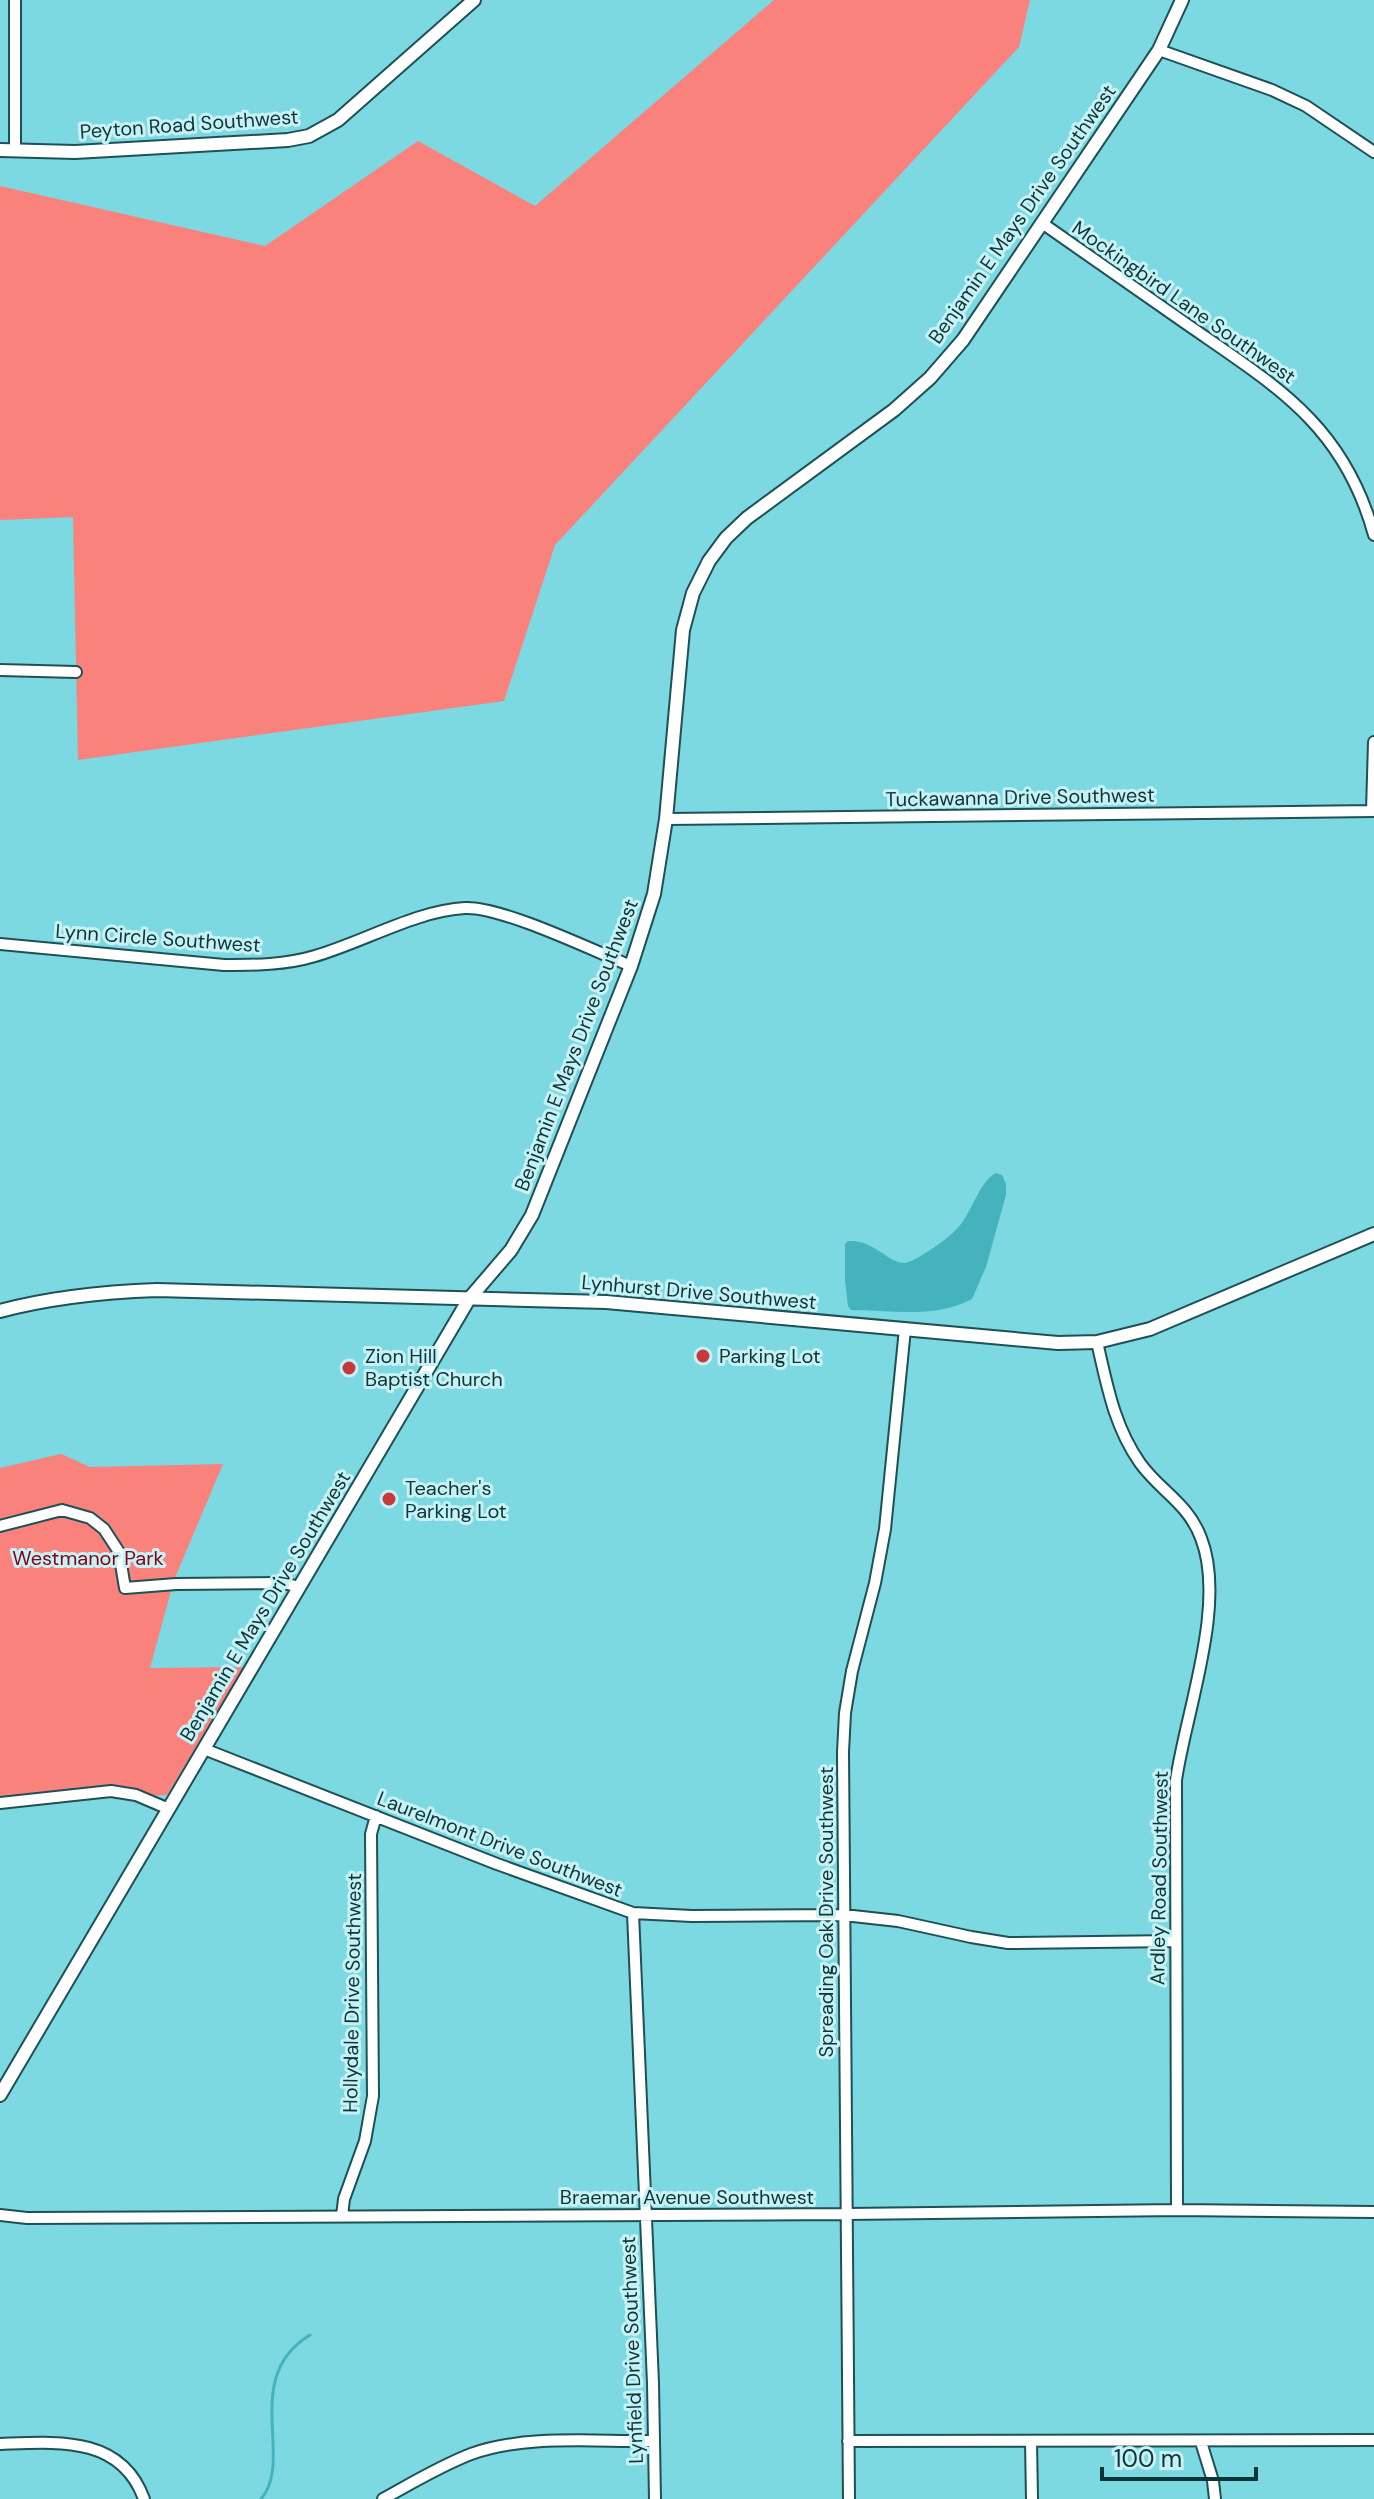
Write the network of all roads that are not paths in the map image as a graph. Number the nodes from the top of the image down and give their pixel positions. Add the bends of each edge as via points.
1 (15, 0) edge
2 (1182, 0) edge
3 (470, 1) edge
4 (1159, 50) junction
5 (0, 150) edge
6 (15, 150) junction
7 (1374, 152) edge
8 (1042, 223) junction
9 (1370, 508) edge
10 (1374, 535) edge
11 (0, 670) edge
12 (76, 672) dead end
13 (1374, 742) edge
14 (1373, 811) edge
15 (666, 819) junction
16 (0, 944) edge
17 (631, 966) junction
18 (1374, 1234) edge
19 (469, 1299) junction
20 (0, 1311) edge
21 (905, 1329) junction
22 (1097, 1342) junction
23 (0, 1526) edge
24 (300, 1587) junction
25 (204, 1749) junction
26 (0, 1803) edge
27 (169, 1809) junction
28 (376, 1816) junction
29 (633, 1913) junction
30 (844, 1915) junction
31 (1175, 1941) junction
32 (0, 2095) edge
33 (1177, 2210) junction
34 (1374, 2212) edge
35 (847, 2214) junction
36 (0, 2215) edge
37 (645, 2215) junction
38 (342, 2216) junction
39 (1374, 2440) edge
40 (654, 2441) junction
41 (848, 2441) junction
42 (1031, 2441) junction
43 (1201, 2442) junction
44 (0, 2444) edge
45 (144, 2499) edge
46 (383, 2499) edge
47 (655, 2499) edge
48 (849, 2499) edge
49 (1032, 2499) edge
50 (1215, 2499) edge

1 - 6 street
2 - 4 street, Benjamin E Mays Drive Southwest
3 - 6 street, Peyton Road Southwest via 338,120 309,136 75,152
4 - 7 street via 1306,106
4 - 8 street, Benjamin E Mays Drive Southwest
5 - 6 street, Peyton Road Southwest
8 - 9 street, Mockingbird Lane Southwest via 1292,399 1335,448
8 - 15 street, Benjamin E Mays Drive Southwest via 963,340 930,378 747,518 709,561 683,630
9 - 10 street, Mockingbird Lane Southwest
11 - 12 street
13 - 14 street
14 - 15 street, Tuckawanna Drive Southwest
15 - 17 street, Benjamin E Mays Drive Southwest via 654,894
16 - 17 street, Lynn Circle Southwest via 261,965 315,956 441,911 467,907 514,919
17 - 19 street, Benjamin E Mays Drive Southwest via 532,1215 511,1250
18 - 22 street, Lynhurst Drive Southwest via 1150,1329
19 - 20 street, Lynhurst Drive Southwest via 157,1290 58,1298
19 - 21 street, Lynhurst Drive Southwest via 606,1302
19 - 24 street, Benjamin E Mays Drive Southwest
21 - 22 street, Lynhurst Drive Southwest
21 - 30 street, Spreading Oak Drive Southwest via 885,1529 845,1713
22 - 31 street, Ardley Road Southwest via 1123,1437 1142,1466 1190,1516 1208,1568 1204,1648 1176,1780
23 - 24 street via 62,1510 90,1518 119,1552 125,1588 283,1583
24 - 25 street, Benjamin E Mays Drive Southwest
25 - 27 street, Benjamin E Mays Drive Southwest
25 - 28 street, Laurelmont Drive Southwest
26 - 27 street via 111,1791
27 - 32 street, Benjamin E Mays Drive Southwest
28 - 29 street, Laurelmont Drive Southwest
28 - 38 street, Hollydale Drive Southwest via 371,1834 373,2096
29 - 30 street, Laurelmont Drive Southwest
29 - 37 street, Lynfield Drive Southwest
30 - 31 street, Laurelmont Drive Southwest via 1008,1943
30 - 35 street, Spreading Oak Drive Southwest
31 - 33 street, Ardley Road Southwest
33 - 34 street, Braemar Avenue Southwest
33 - 35 street, Braemar Avenue Southwest
35 - 37 street, Braemar Avenue Southwest
35 - 41 street, Spreading Oak Drive Southwest
36 - 38 street, Braemar Avenue Southwest
37 - 38 street, Braemar Avenue Southwest
37 - 40 street, Lynfield Drive Southwest
39 - 43 street
40 - 46 street via 500,2446 442,2467
40 - 47 street, Lynfield Drive Southwest
41 - 42 street
41 - 48 street, Spreading Oak Drive Southwest
42 - 43 street
42 - 49 street
43 - 50 street
44 - 45 street via 72,2443 98,2450 131,2473

